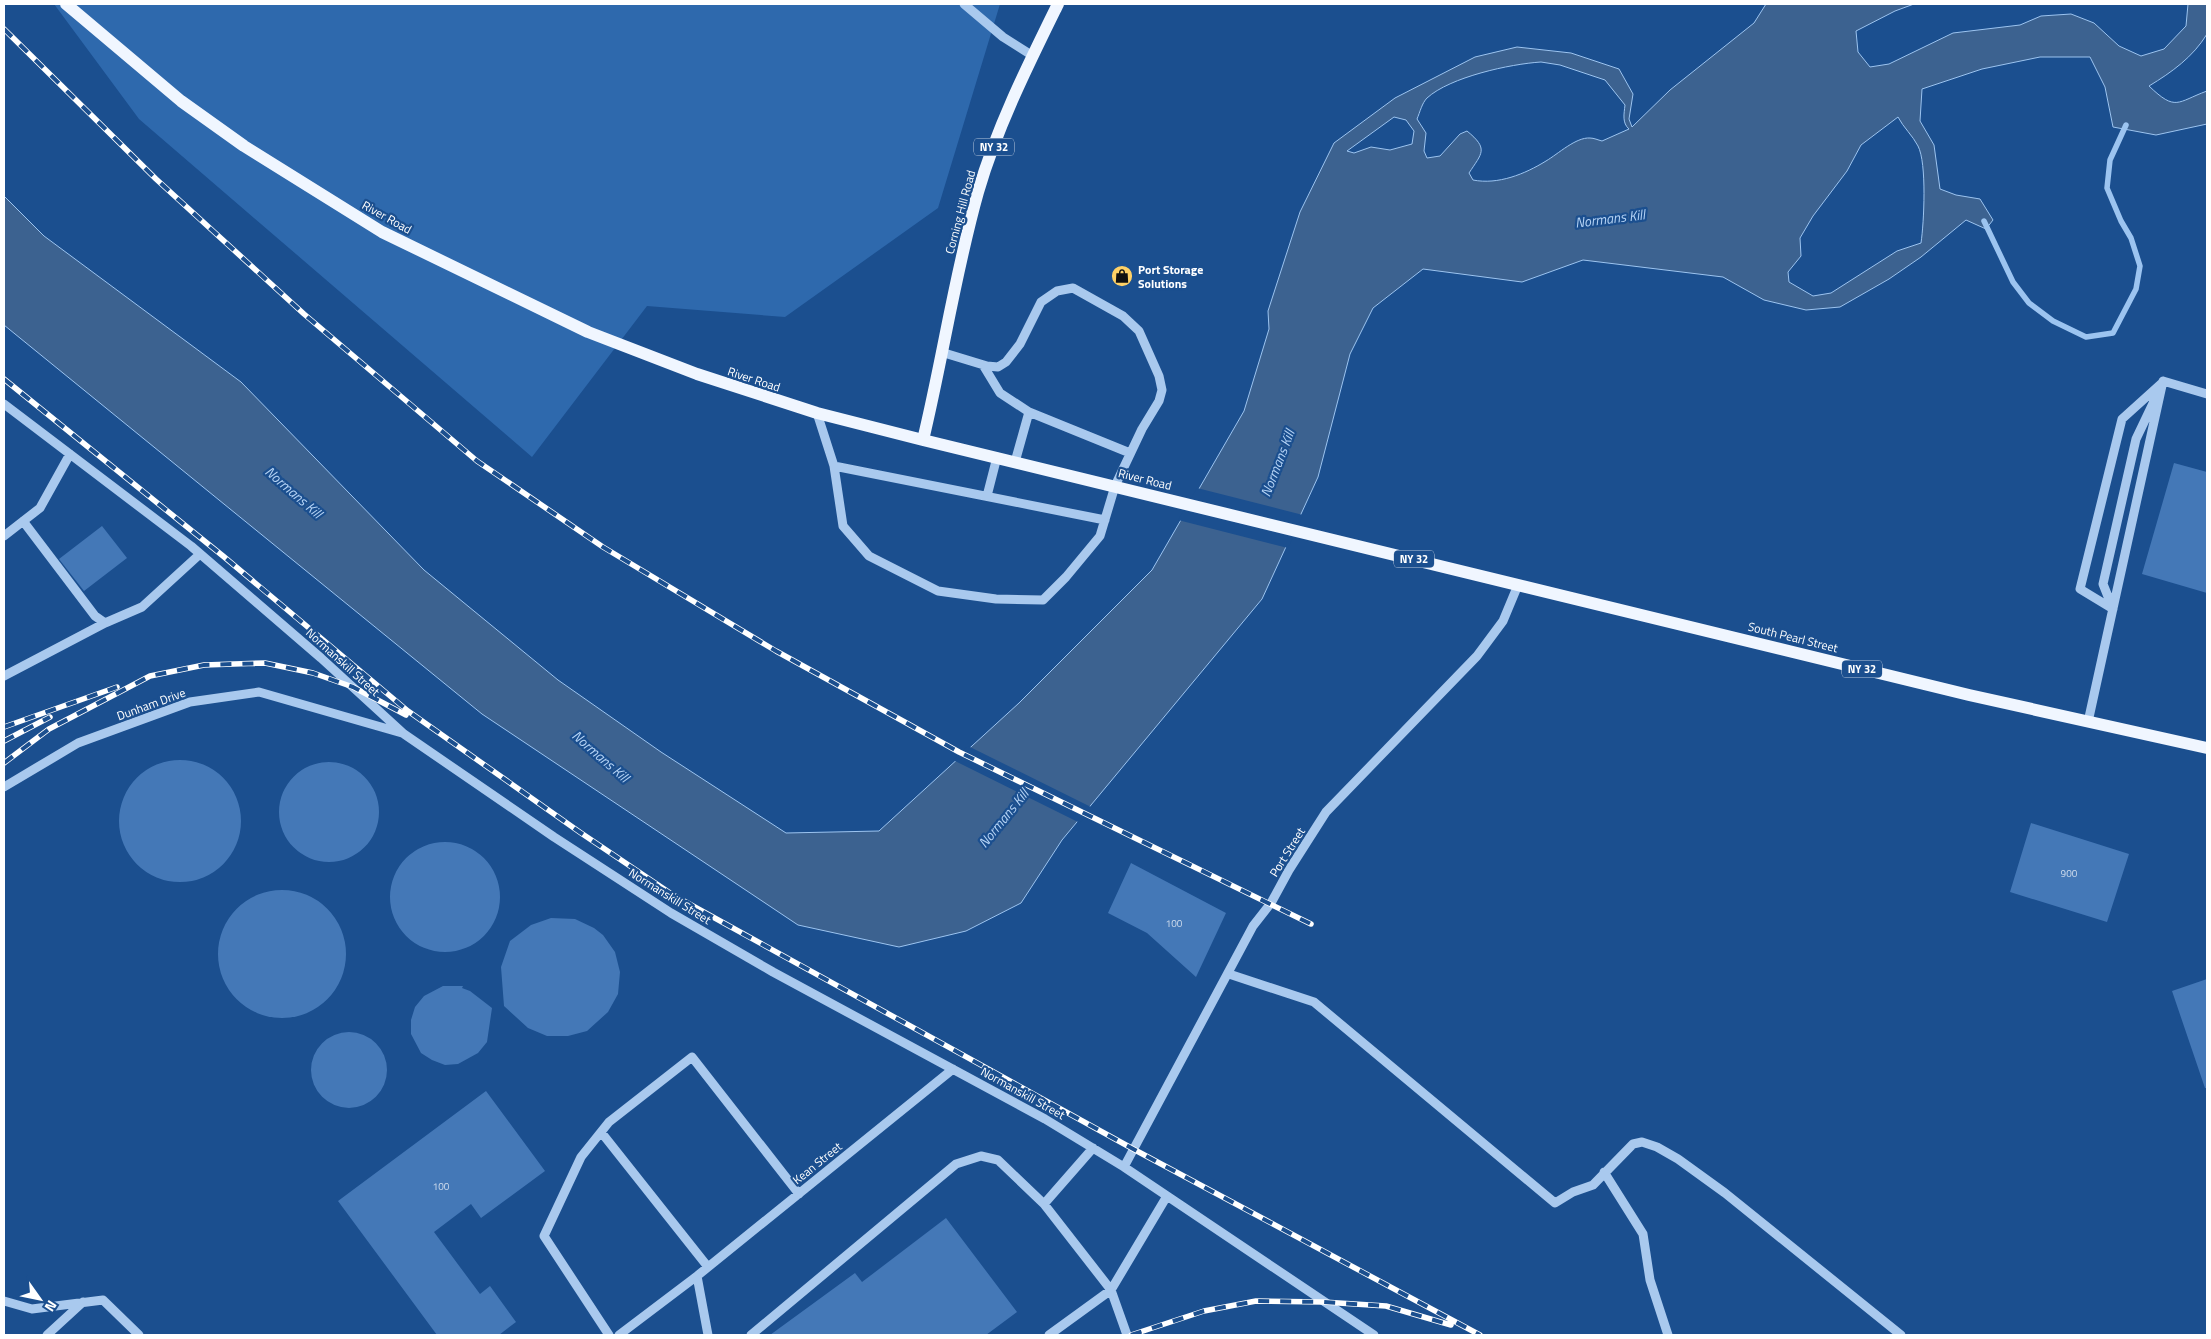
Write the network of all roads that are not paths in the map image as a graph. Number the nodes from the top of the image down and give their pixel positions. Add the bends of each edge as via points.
1 (66, 4) edge
2 (964, 4) edge
3 (1058, 4) edge
4 (1033, 56) junction
5 (942, 352) junction
6 (983, 365) junction
7 (2163, 381) junction
8 (2207, 394) edge
9 (4, 404) edge
10 (1029, 412) junction
11 (817, 413) junction
12 (923, 440) junction
13 (1130, 453) junction
14 (70, 454) junction
15 (997, 457) junction
16 (1015, 462) junction
17 (834, 466) junction
18 (1115, 486) junction
19 (987, 496) junction
20 (1105, 520) junction
21 (23, 521) junction
22 (4, 536) edge
23 (200, 554) junction
24 (1518, 585) junction
25 (2113, 609) junction
26 (105, 623) junction
27 (4, 676) edge
28 (2088, 722) junction
29 (404, 734) junction
30 (2207, 748) edge
31 (4, 787) edge
32 (1229, 974) junction
33 (953, 1069) junction
34 (601, 1132) junction
35 (1093, 1148) junction
36 (1124, 1167) junction
37 (1604, 1172) junction
38 (799, 1194) junction
39 (1167, 1196) junction
40 (1044, 1204) junction
41 (708, 1267) junction
42 (697, 1276) junction
43 (1111, 1290) junction
44 (4, 1301) edge
45 (84, 1302) junction
46 (47, 1335) edge
47 (139, 1335) edge
48 (609, 1335) edge
49 (619, 1335) edge
50 (708, 1335) edge
51 (751, 1335) edge
52 (1049, 1335) edge
53 (1127, 1335) edge
54 (1374, 1335) edge
55 (1668, 1335) edge
56 (1901, 1335) edge

1 - 11 main road, River Road via 181,101 244,146 382,232 588,332 696,374
2 - 4 street via 1003,37
3 - 4 main road, Corning Hill Road / NY 32
4 - 5 main road, Corning Hill Road / NY 32 via 1012,100 979,191
5 - 6 street
5 - 12 main road, Corning Hill Road / NY 32
6 - 10 street via 1000,394
6 - 13 street via 998,367 1006,362 1020,344 1041,302 1057,291 1073,288 1123,316 1139,331 1162,390 1159,402
7 - 8 street
7 - 25 street
7 - 25 street via 2136,439 2103,584
7 - 25 street via 2122,419 2080,589
9 - 14 street, Normanskill Street
10 - 13 street
10 - 16 street
11 - 12 main road, River Road
11 - 17 street
12 - 15 main road, River Road / NY 32
13 - 18 street
14 - 21 street via 40,508
14 - 23 street, Normanskill Street
15 - 16 main road, River Road / NY 32
15 - 19 street
16 - 18 main road, River Road / NY 32
17 - 19 street
17 - 20 street via 843,526 869,556 938,591 996,599 1043,600 1100,536
18 - 20 street
18 - 24 main road, River Road / NY 32
19 - 20 street
21 - 22 street
21 - 26 street via 95,616
23 - 26 street via 142,607
23 - 29 street, Normanskill Street
24 - 28 main road, South Pearl Street / NY 32
24 - 32 street, Port Street via 1503,621 1477,656 1326,812 1271,904 1253,926
25 - 28 street
26 - 27 street
28 - 30 main road, South Pearl Street / NY 32
29 - 31 street, Dunham Drive via 259,692 190,702 78,743
29 - 33 street, Normanskill Street via 671,913
32 - 36 street, Port Street
32 - 37 street via 1314,1002 1555,1202 1593,1185
33 - 35 street, Normanskill Street
33 - 38 street, Kean Street
34 - 38 street via 609,1122 692,1057
34 - 41 street
34 - 48 street via 582,1157 544,1236
35 - 36 street, Normanskill Street
35 - 40 street
36 - 39 street, Normanskill Street
37 - 55 street via 1643,1234 1650,1280
37 - 56 street via 1633,1144 1642,1142 1657,1147 1725,1193
38 - 41 street, Kean Street
39 - 43 street
39 - 54 street, Normanskill Street
40 - 43 street
40 - 51 street via 998,1160 981,1156 956,1164
41 - 42 street, Kean Street
42 - 49 street, Kean Street
42 - 50 street
43 - 52 street
43 - 53 street
44 - 45 street via 32,1309
45 - 46 street
45 - 47 street via 103,1300

